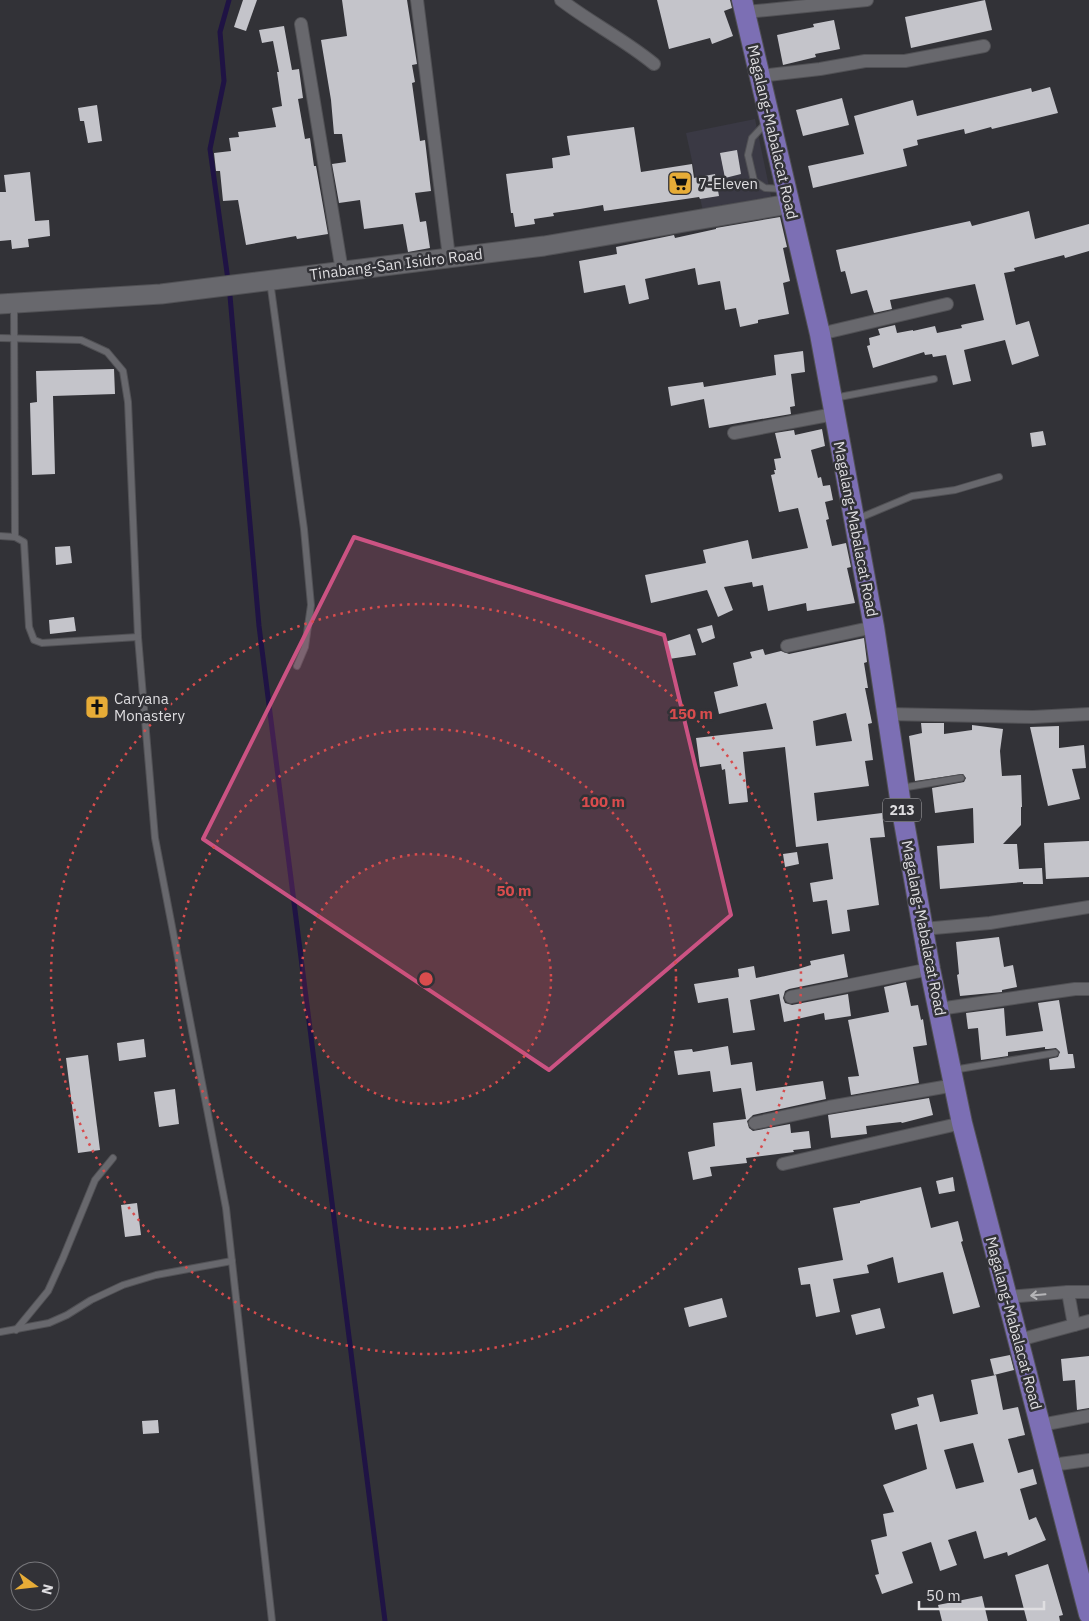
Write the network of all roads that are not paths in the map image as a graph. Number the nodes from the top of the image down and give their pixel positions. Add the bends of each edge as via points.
1 (417, 0) edge
2 (561, 0) edge
3 (868, 0) edge
4 (744, 6) edge
5 (302, 24) dead end
6 (984, 46) dead end
7 (654, 64) dead end
8 (760, 76) junction
9 (769, 120) junction
10 (787, 196) junction
11 (449, 257) junction
12 (342, 271) junction
13 (269, 280) junction
14 (7, 304) edge
15 (947, 304) dead end
16 (820, 334) junction
17 (0, 338) edge
18 (13, 338) junction
19 (934, 379) dead end
20 (833, 406) junction
21 (734, 433) dead end
22 (999, 477) dead end
23 (855, 520) junction
24 (0, 536) edge
25 (15, 537) junction
26 (874, 627) junction
27 (138, 637) junction
28 (787, 646) dead end
29 (297, 666) dead end
30 (887, 714) junction
31 (1089, 714) edge
32 (962, 778) dead end
33 (898, 788) junction
34 (1089, 906) edge
35 (923, 929) junction
36 (930, 969) junction
37 (1089, 988) edge
38 (791, 997) dead end
39 (939, 1009) junction
40 (1055, 1053) dead end
41 (953, 1078) junction
42 (755, 1123) dead end
43 (962, 1123) junction
44 (113, 1158) dead end
45 (783, 1164) dead end
46 (232, 1261) junction
47 (1068, 1292) junction
48 (1089, 1292) edge
49 (1007, 1298) junction
50 (1089, 1321) edge
51 (1074, 1325) junction
52 (16, 1330) junction
53 (0, 1332) edge
54 (1019, 1340) junction
55 (1089, 1416) edge
56 (1041, 1425) junction
57 (1089, 1460) edge
58 (1052, 1465) junction
59 (1089, 1614) edge
60 (272, 1621) edge

1 - 11 street
2 - 7 street
3 - 4 street
4 - 8 main road, Magalang-Mabalacat Road / 213
5 - 12 street
6 - 8 street via 905,61 864,61
8 - 9 main road, Magalang-Mabalacat Road / 213
9 - 10 main road, Magalang-Mabalacat Road / 213
9 - 10 lane via 752,138 748,155 754,181
10 - 11 street, Tinabang-San Isidro Road via 544,246
10 - 16 main road, Magalang-Mabalacat Road / 213
11 - 12 street, Tinabang-San Isidro Road
12 - 13 street, Tinabang-San Isidro Road
13 - 14 street, Tinabang-San Isidro Road via 161,294
13 - 29 lane via 304,529 311,606 305,646
14 - 18 lane
15 - 16 street
16 - 20 main road, Magalang-Mabalacat Road / 213
17 - 18 lane
18 - 25 lane
18 - 27 lane via 81,340 107,352 123,371 128,402
19 - 20 lane
20 - 21 street
20 - 23 main road, Magalang-Mabalacat Road / 213
22 - 23 lane via 956,490 912,496
23 - 26 main road, Magalang-Mabalacat Road / 213
24 - 25 lane
25 - 27 lane via 24,542 25,547 29,627 34,640 42,643
26 - 28 street
26 - 30 main road, Magalang-Mabalacat Road / 213
27 - 46 lane via 155,838 226,1208
30 - 31 street via 1033,717
30 - 33 main road, Magalang-Mabalacat Road / 213
32 - 33 lane
33 - 35 main road, Magalang-Mabalacat Road / 213
34 - 35 street via 990,923
35 - 36 main road, Magalang-Mabalacat Road / 213
36 - 38 street
36 - 39 main road, Magalang-Mabalacat Road / 213
37 - 39 street
39 - 41 main road, Magalang-Mabalacat Road / 213
40 - 41 lane
41 - 42 street
41 - 43 main road, Magalang-Mabalacat Road / 213
43 - 45 street
43 - 49 main road, Magalang-Mabalacat Road / 213
44 - 52 lane via 95,1180 48,1291
46 - 52 lane via 156,1275 123,1285 67,1316
46 - 60 lane
47 - 48 street
47 -> 49 street
47 - 51 street
49 - 54 main road, Magalang-Mabalacat Road / 213
50 - 51 street
51 - 54 street
52 - 53 lane
54 - 56 main road, Magalang-Mabalacat Road / 213
55 - 56 street
56 - 58 main road, Magalang-Mabalacat Road / 213
57 - 58 street
58 - 59 main road, Magalang-Mabalacat Road / 213

